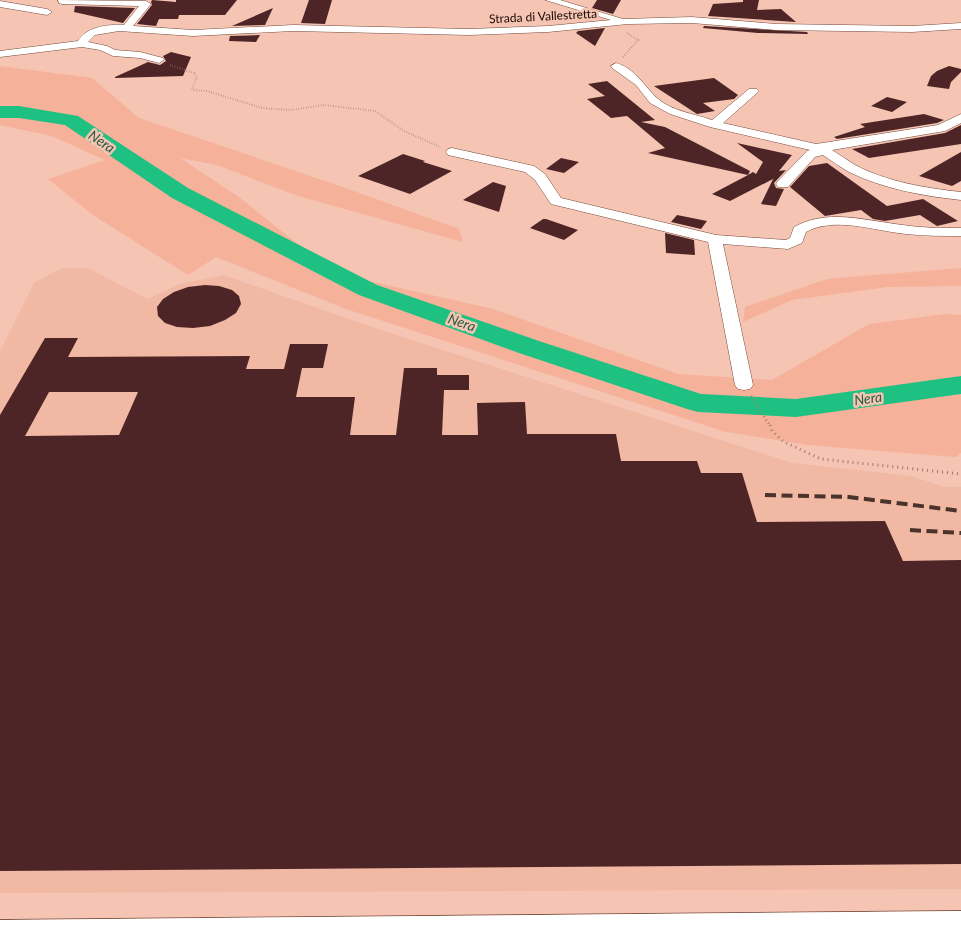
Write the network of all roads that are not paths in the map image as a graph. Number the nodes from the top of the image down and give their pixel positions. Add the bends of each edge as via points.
1 (64, 0) edge
2 (550, 0) edge
3 (123, 1) edge
4 (0, 4) edge
5 (47, 12) dead end
6 (628, 21) junction
7 (961, 26) edge
8 (126, 29) junction
9 (82, 44) junction
10 (0, 54) edge
11 (159, 60) road end
12 (616, 66) road end
13 (753, 91) dead end
14 (961, 118) edge
15 (714, 124) junction
16 (821, 149) junction
17 (452, 152) road end
18 (782, 184) dead end
19 (961, 196) edge
20 (961, 232) edge
21 (715, 239) junction
22 (744, 385) road end
23 (961, 930) edge
24 (0, 939) edge

1 - 3 street
2 - 6 street
3 - 8 street via 146,4
4 - 5 street
6 - 7 street, Strada di Vallestretta via 692,20 776,27 912,29
6 - 8 street, Strada di Vallestretta via 470,32 293,28 194,33
8 - 9 street, Strada di Vallestretta via 92,32
9 - 10 street
9 - 11 street via 113,53
12 - 15 street via 640,83 654,101 674,112
13 - 15 street
14 - 16 street via 941,128
15 - 16 street
16 - 18 street via 811,154
16 - 19 street via 871,178 900,187
17 - 21 street via 529,170 540,177 556,200 567,204
20 - 21 street via 817,222 806,224 799,230 797,240 788,245
21 - 22 street
23 - 24 main road

